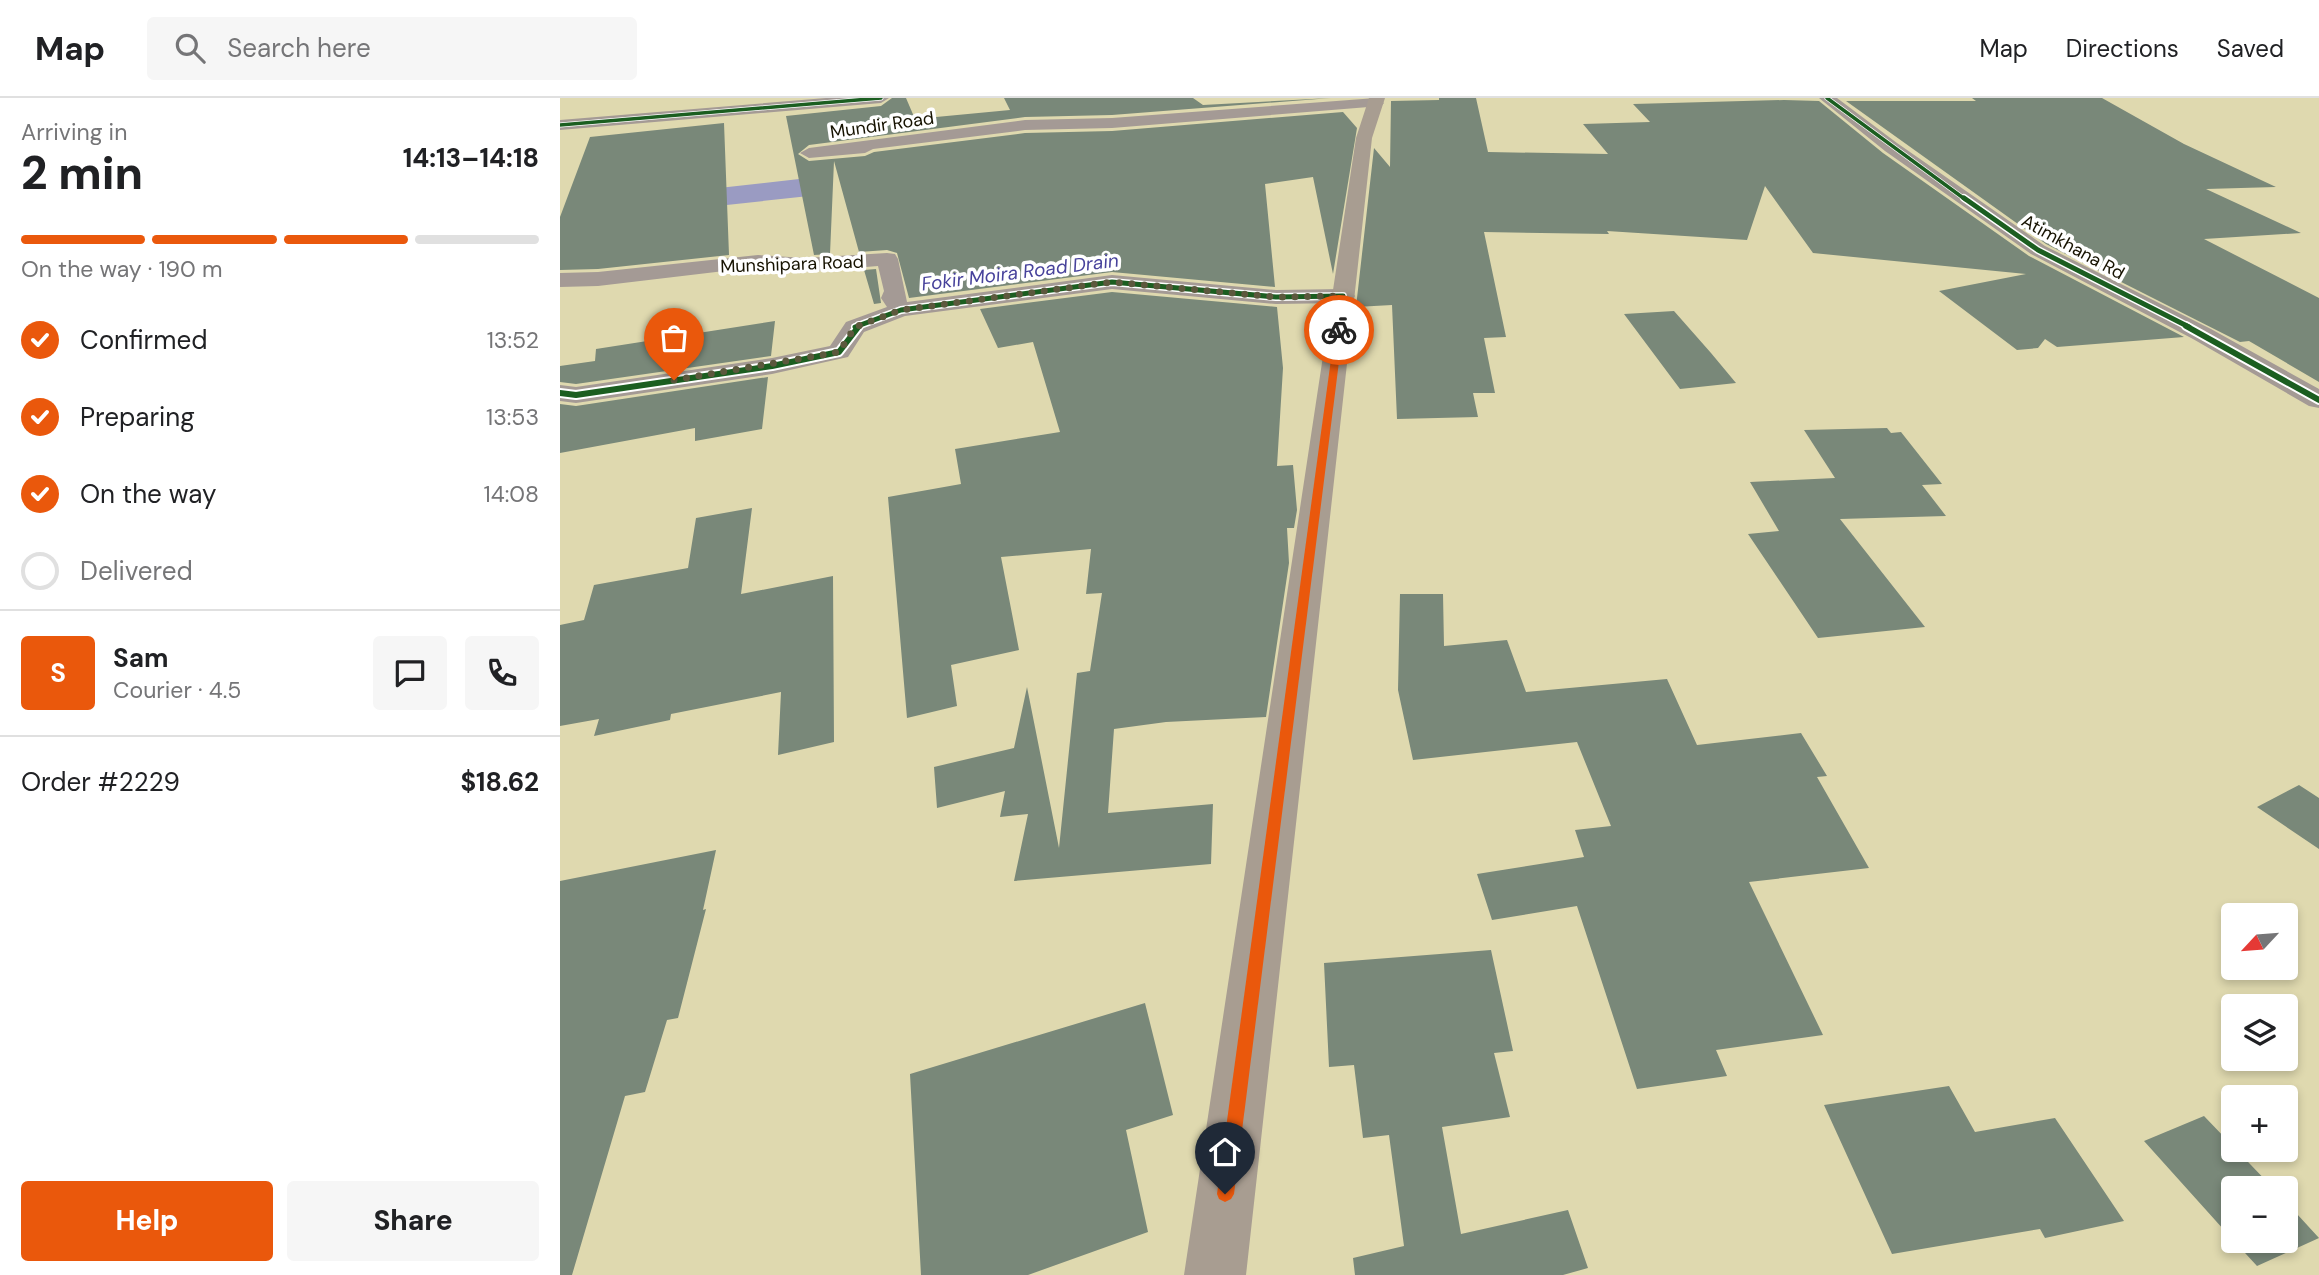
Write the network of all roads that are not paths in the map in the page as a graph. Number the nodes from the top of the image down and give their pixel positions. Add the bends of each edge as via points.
1 (881, 98) edge
2 (1828, 98) edge
3 (1376, 100) edge
4 (560, 124) edge
5 (808, 153) dead end
6 (560, 280) edge
7 (1343, 296) junction
8 (901, 310) junction
9 (560, 393) edge
10 (2319, 400) edge
11 (1215, 1275) edge

1 - 4 street via 594,116
2 - 10 street, Atimkhana Rd via 2038,250
3 - 5 street, Mundir Road via 1288,111 1025,125
3 - 7 main road via 1364,138
6 - 8 street, Munshipara Road via 758,261 805,265 887,259 893,298
7 - 8 street via 1276,297 1112,282
7 - 11 main road
8 - 9 street via 855,327 839,352 589,393

